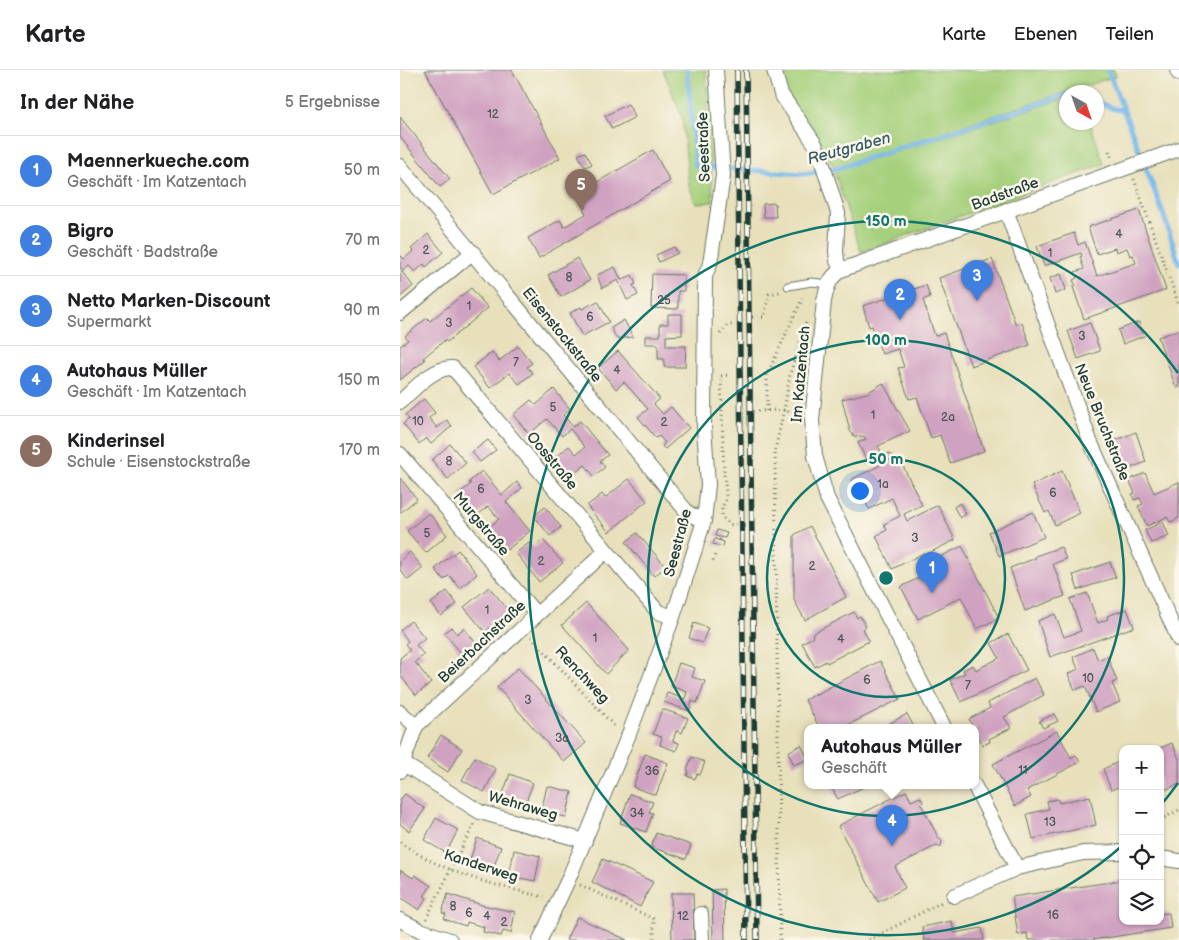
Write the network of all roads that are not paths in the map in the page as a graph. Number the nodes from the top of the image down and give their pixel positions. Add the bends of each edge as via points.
1 (716, 70) edge
2 (774, 70) edge
3 (1179, 149) edge
4 (400, 166) edge
5 (1006, 210) junction
6 (473, 252) junction
7 (841, 270) junction
8 (828, 284) junction
9 (788, 286) dead end
10 (400, 313) edge
11 (400, 402) edge
12 (400, 454) edge
13 (704, 521) junction
14 (606, 551) junction
15 (536, 614) junction
16 (673, 617) junction
17 (1179, 640) edge
18 (400, 712) edge
19 (942, 724) edge
20 (416, 726) junction
21 (402, 768) edge
22 (976, 789) edge
23 (585, 841) junction
24 (1119, 852) edge
25 (1164, 859) edge
26 (1179, 861) edge
27 (1017, 868) junction
28 (954, 896) road end
29 (701, 914) dead end
30 (400, 920) edge
31 (450, 940) edge
32 (540, 940) edge
33 (702, 940) edge

1 - 13 street, Seestraße via 723,176 710,264 705,276 704,426 708,485
2 - 7 street via 781,94 815,144 822,162 838,213 836,251
3 - 5 street, Badstraße
4 - 6 street, Eisenstockstraße
5 - 7 street, Badstraße
5 - 17 street, Neue Bruchstraße via 1090,441
6 - 10 street
6 - 13 street, Eisenstockstraße via 688,513
7 - 8 street
8 - 9 lane via 812,282
8 - 19 street, Im Katzentach via 812,420 815,456 827,498
11 - 14 street, Oosstraße via 434,372 453,368
12 - 15 street, Murgstraße
13 - 16 street, Seestraße
14 - 15 street, Beierbachstraße
14 - 16 street, Oosstraße via 658,612
15 - 20 street, Beierbachstraße
16 - 23 street, Seestraße
18 - 20 street
20 - 21 street, Beierbachstraße
21 - 23 street, Wehraweg via 480,812
22 - 27 street
23 - 32 street, Seestraße
24 - 27 street via 1083,853
25 - 26 street
27 - 28 street
29 - 33 street
30 - 31 street

